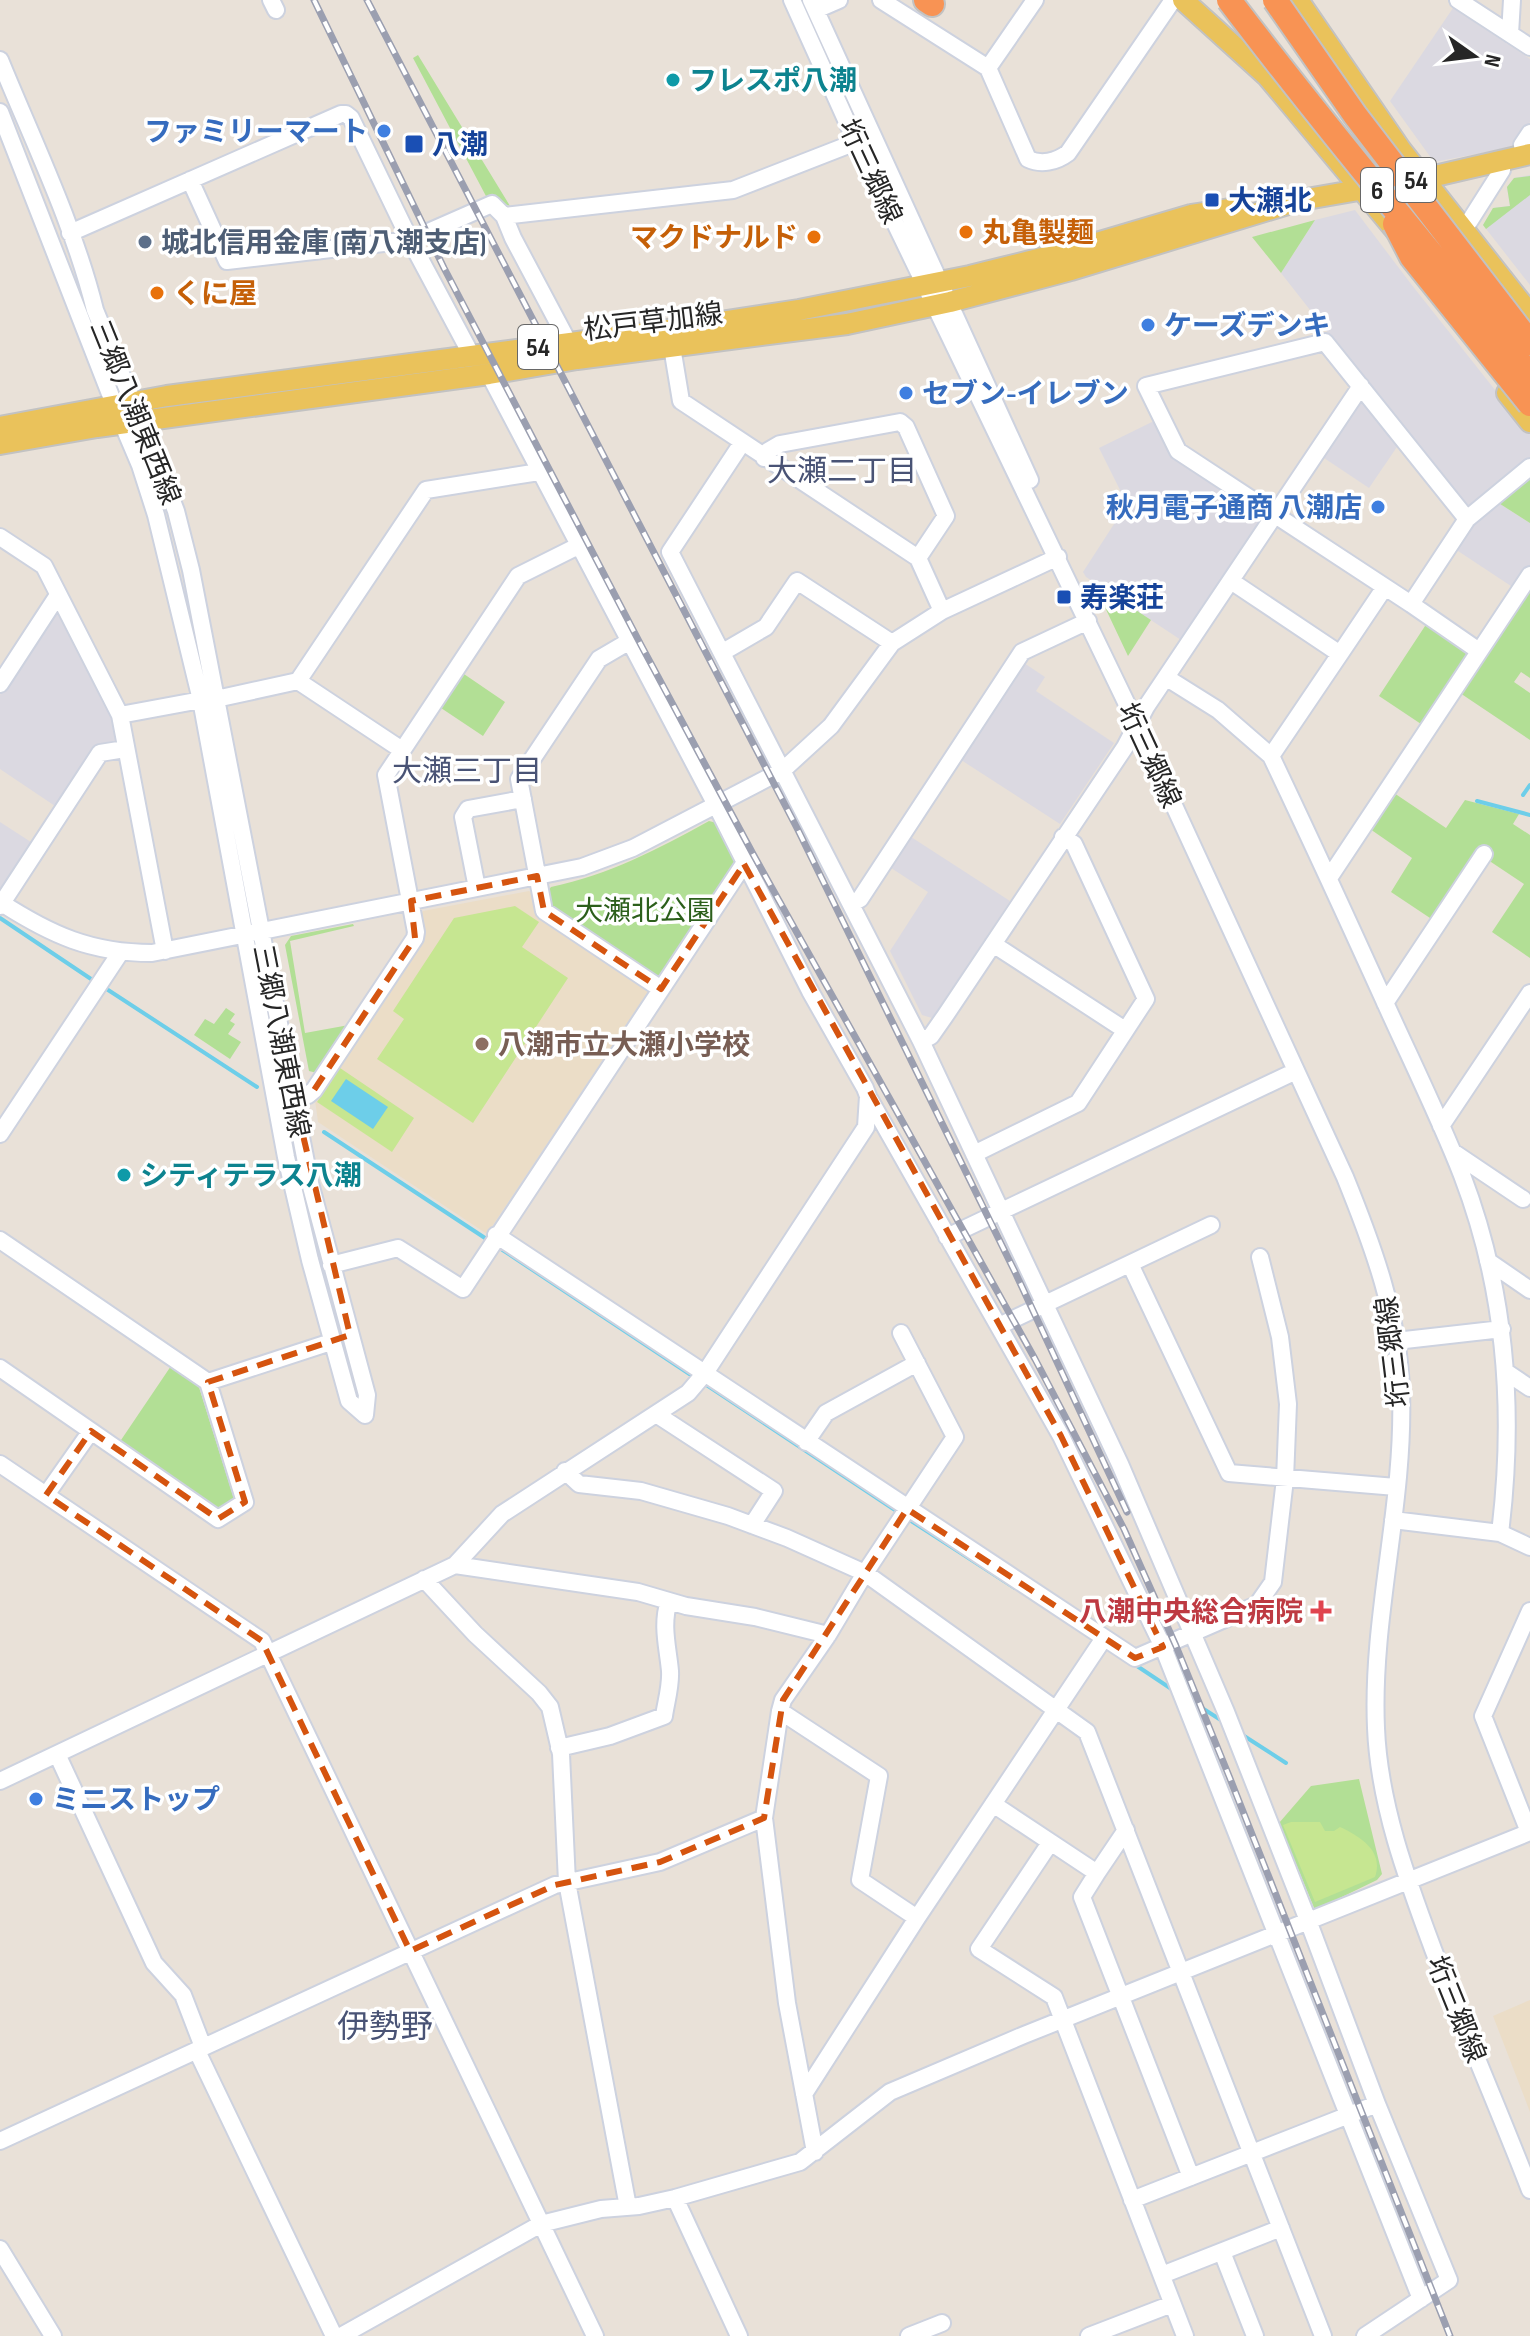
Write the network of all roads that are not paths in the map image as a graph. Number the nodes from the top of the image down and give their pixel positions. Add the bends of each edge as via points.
1 (792, 0) edge
2 (839, 0) edge
3 (881, 0) edge
4 (1035, 0) edge
5 (1173, 0) edge
6 (1183, 0) edge
7 (1229, 0) edge
8 (1275, 0) edge
9 (1458, 0) edge
10 (1512, 0) edge
11 (1302, 3) edge
12 (814, 5) edge
13 (1510, 34) junction
14 (1530, 47) edge
15 (0, 60) edge
16 (988, 68) junction
17 (0, 112) edge
18 (1530, 133) edge
19 (856, 142) junction
20 (1527, 155) edge
21 (1500, 160) junction
22 (1422, 179) junction
23 (190, 180) junction
24 (1369, 190) junction
25 (1301, 200) junction
26 (504, 216) junction
27 (1469, 222) dead end
28 (70, 233) junction
29 (410, 240) junction
30 (1428, 269) junction
31 (933, 284) junction
32 (943, 304) junction
33 (1530, 314) edge
34 (1530, 324) edge
35 (1530, 343) edge
36 (672, 347) junction
37 (572, 351) junction
38 (472, 356) junction
39 (489, 374) junction
40 (1530, 375) edge
41 (1361, 386) junction
42 (1530, 390) edge
43 (1530, 404) edge
44 (127, 412) junction
45 (1530, 422) edge
46 (0, 427) edge
47 (742, 443) junction
48 (0, 444) edge
49 (764, 458) junction
50 (1530, 467) edge
51 (539, 472) junction
52 (1275, 515) junction
53 (1467, 519) junction
54 (0, 537) edge
55 (578, 546) junction
56 (1058, 557) junction
57 (918, 558) junction
58 (1530, 575) edge
59 (1231, 581) junction
60 (1385, 587) junction
61 (58, 595) junction
62 (1411, 604) junction
63 (942, 611) junction
64 (1088, 621) junction
65 (628, 642) junction
66 (892, 643) junction
67 (1479, 651) junction
68 (723, 652) junction
69 (1340, 654) junction
70 (1167, 678) junction
71 (298, 681) junction
72 (0, 684) edge
73 (209, 700) junction
74 (120, 715) junction
75 (1136, 723) junction
76 (125, 749) junction
77 (402, 750) junction
78 (1271, 756) junction
79 (783, 770) junction
80 (523, 799) junction
81 (716, 805) junction
82 (1063, 837) junction
83 (1484, 854) dead end
84 (744, 864) junction
85 (537, 876) junction
86 (1329, 878) junction
87 (477, 888) junction
88 (411, 901) junction
89 (1, 904) edge
90 (851, 904) junction
91 (253, 933) junction
92 (993, 944) junction
93 (165, 951) junction
94 (120, 953) junction
95 (661, 989) junction
96 (1530, 993) edge
97 (1385, 1003) junction
98 (1125, 1030) junction
99 (921, 1041) junction
100 (1296, 1071) junction
101 (868, 1096) junction
102 (294, 1097) junction
103 (1441, 1126) junction
104 (0, 1134) edge
105 (1452, 1151) junction
106 (974, 1154) junction
107 (1523, 1199) dead end
108 (1001, 1210) junction
109 (1211, 1225) dead end
110 (947, 1237) junction
111 (0, 1240) edge
112 (492, 1242) junction
113 (1260, 1257) dead end
114 (1488, 1261) junction
115 (1130, 1264) junction
116 (331, 1265) junction
117 (1530, 1290) edge
118 (1045, 1304) junction
119 (999, 1326) junction
120 (1502, 1329) junction
121 (901, 1333) dead end
122 (1396, 1341) junction
123 (331, 1342) junction
124 (917, 1363) junction
125 (0, 1368) edge
126 (1506, 1372) junction
127 (700, 1380) junction
128 (208, 1382) junction
129 (1530, 1388) edge
130 (656, 1414) junction
131 (91, 1431) junction
132 (806, 1442) junction
133 (0, 1464) edge
134 (565, 1471) junction
135 (1285, 1479) junction
136 (1396, 1487) junction
137 (46, 1495) junction
138 (904, 1514) junction
139 (1393, 1520) junction
140 (752, 1525) junction
141 (1500, 1533) junction
142 (1530, 1547) edge
143 (455, 1565) junction
144 (865, 1573) junction
145 (424, 1579) junction
146 (669, 1601) junction
147 (1530, 1611) edge
148 (1193, 1634) junction
149 (828, 1635) junction
150 (1100, 1644) junction
151 (1163, 1647) junction
152 (267, 1653) junction
153 (1056, 1710) junction
154 (780, 1711) junction
155 (559, 1748) junction
156 (57, 1754) junction
157 (0, 1781) edge
158 (993, 1804) junction
159 (764, 1818) junction
160 (1126, 1830) junction
161 (1530, 1832) edge
162 (1050, 1843) junction
163 (1097, 1873) junction
164 (1408, 1880) junction
165 (567, 1882) junction
166 (917, 1918) junction
167 (1309, 1923) junction
168 (1276, 1936) junction
169 (410, 1951) junction
170 (1181, 1974) junction
171 (1122, 1998) junction
172 (1064, 2021) junction
173 (200, 2049) junction
174 (804, 2094) junction
175 (1377, 2104) junction
176 (1347, 2116) junction
177 (0, 2141) edge
178 (815, 2152) junction
179 (1251, 2153) junction
180 (1191, 2177) junction
181 (1528, 2181) edge
182 (675, 2198) junction
183 (1132, 2200) junction
184 (628, 2207) junction
185 (541, 2224) junction
186 (1281, 2228) junction
187 (0, 2249) edge
188 (1222, 2252) junction
189 (1162, 2275) junction
190 (1421, 2299) junction
191 (1172, 2304) junction
192 (942, 2323) dead end
193 (53, 2336) edge
194 (334, 2336) edge
195 (341, 2336) edge
196 (595, 2336) edge
197 (739, 2336) edge
198 (909, 2336) edge
199 (1089, 2336) edge
200 (1185, 2336) edge
201 (1255, 2336) edge
202 (1323, 2336) edge
203 (1365, 2336) edge

1 - 19 street, 垳三郷線
2 - 12 street
3 - 16 street
4 - 16 street
5 - 16 street via 1061,158 1038,164 1028,159
6 - 24 main road via 1267,76
7 - 24 highway, 6, bridge
8 - 35 highway, 6, bridge via 1355,115
9 - 13 street
10 - 13 street
11 - 22 main road
11 - 34 highway via 1486,270
12 - 31 street, 垳三郷線
13 - 14 street
15 - 28 street, 三郷八潮東西線
17 - 44 street, 三郷八潮東西線
18 - 20 street via 1522,145
19 - 26 street via 733,190
19 - 31 street, 垳三郷線
20 - 21 main road, 松戸草加線 / 54
21 - 22 main road, 松戸草加線 / 54
21 - 27 street via 1502,170
22 - 24 main road, 松戸草加線 / 54
22 - 33 main road
23 - 28 street
23 - 29 street via 227,261
23 - 29 street via 346,114
24 - 25 main road, 松戸草加線 / 54
24 - 30 main road
24 - 40 highway, 6, bridge via 1424,244
24 - 43 highway, bridge via 1412,257
25 - 31 main road, 松戸草加線 / 54 via 1191,215
25 - 32 main road, 松戸草加線 / 54
26 - 29 street via 492,204
26 - 37 street
28 - 44 street, 三郷八潮東西線
29 - 38 street
30 - 42 main road
30 - 45 main road via 1429,295
31 - 32 street, 垳三郷線
31 - 37 main road, 松戸草加線 / 54
32 - 36 main road, 松戸草加線 / 54 via 847,324
32 - 56 street, 垳三郷線
36 - 37 main road, 松戸草加線 / 54
36 - 47 street via 681,401
37 - 38 main road, 松戸草加線 / 54
37 - 39 main road, 松戸草加線 / 54
38 - 44 main road, 松戸草加線 / 54
39 - 44 main road, 松戸草加線 / 54
39 - 51 street
41 - 52 street
41 - 52 street via 1325,342 1146,386 1178,451
41 - 53 street
44 - 46 main road, 松戸草加線 / 54
44 - 48 main road, 松戸草加線 / 54
44 - 73 street, 三郷八潮東西線 via 176,511 191,570
47 - 49 street
47 - 68 street via 670,552
49 - 57 street
49 - 57 street via 780,444 900,422 946,516
50 - 53 street
51 - 55 street
51 - 71 street via 426,490
52 - 59 street
52 - 60 street
53 - 62 street
54 - 61 street via 44,566
55 - 65 street
55 - 77 street via 518,576
56 - 63 street
56 - 64 street, 垳三郷線
57 - 63 street
58 - 67 street
59 - 69 street
59 - 70 street
60 - 62 street
60 - 69 street
61 - 72 street
61 - 74 street
62 - 67 street
63 - 66 street
64 - 75 street, 垳三郷線
64 - 90 street via 1022,652 860,899
65 - 80 street via 599,659 519,779
65 - 81 street
66 - 68 street via 797,581 766,627
66 - 79 street via 831,726
67 - 86 street
68 - 79 street
69 - 78 street
70 - 75 street
70 - 78 street via 1218,710
71 - 73 street
71 - 77 street
73 - 74 street
73 - 91 street, 三郷八潮東西線
74 - 76 street
75 - 82 street
75 - 100 street, 垳三郷線
76 - 89 street via 100,753
76 - 93 street
77 - 88 street via 386,775
78 - 86 street
79 - 81 street
79 - 90 street
80 - 85 street
80 - 87 street via 468,809 463,817
81 - 84 street
81 - 85 street via 622,852
82 - 92 street
82 - 98 street via 1074,844 1146,999
83 - 97 street
84 - 95 street
84 - 101 street
85 - 87 street
85 - 95 street via 544,911
86 - 97 street
87 - 88 street
88 - 91 street
88 - 102 street via 415,938 314,1090
89 - 94 street via 61,937
90 - 99 street
91 - 93 street
91 - 102 street, 三郷八潮東西線
91 - 123 street, 三郷八潮東西線 via 286,1157
92 - 98 street
92 - 99 street via 931,1036
93 - 94 street
94 - 104 street
95 - 112 street
96 - 103 street
97 - 103 street
98 - 106 street via 1078,1103
99 - 106 street
100 - 108 street
100 - 122 street, 垳三郷線 via 1370,1238
101 - 110 street
101 - 127 street via 866,1127
102 - 116 street, 三郷八潮東西線
103 - 105 street
105 - 107 street
105 - 114 street
106 - 108 street
108 - 110 street
108 - 118 street
109 - 115 street
110 - 119 street
111 - 128 street
112 - 116 street via 463,1289 398,1248
112 - 127 street
113 - 135 street via 1284,1360
114 - 117 street
114 - 120 street
115 - 118 street
115 - 135 street via 1229,1473
116 - 123 street, 三郷八潮東西線 via 367,1395 365,1415 349,1401
118 - 119 street
118 - 148 street
119 - 151 street via 1090,1493
120 - 122 street
120 - 126 street
121 - 124 street
122 - 136 street, 垳三郷線 via 1401,1391
123 - 128 street
124 - 132 street via 826,1413
124 - 138 street via 955,1437
125 - 131 street
126 - 129 street
126 - 141 street via 1507,1480
127 - 130 street
127 - 132 street
128 - 131 street via 245,1502 218,1519
130 - 134 street
130 - 140 street via 774,1491
131 - 137 street
132 - 138 street
133 - 137 street
134 - 140 street via 579,1484 641,1491
134 - 143 street via 494,1521
135 - 136 street
135 - 148 street via 1273,1582 1257,1605
136 - 139 street, 垳三郷線
137 - 152 street via 262,1641
138 - 144 street
138 - 150 street via 964,1543
139 - 141 street
139 - 164 street, 垳三郷線 via 1378,1652 1376,1730 1391,1824
140 - 144 street
141 - 142 street
143 - 145 street
143 - 146 street
144 - 149 street
144 - 153 street
145 - 152 street
145 - 155 street via 539,1693 550,1707
146 - 149 street
146 - 155 street via 665,1632 670,1675 664,1716
147 - 161 street via 1483,1716
148 - 151 street
148 - 167 street
149 - 154 street
150 - 151 street via 1135,1658
150 - 153 street
151 - 168 street
152 - 156 street
152 - 169 street
153 - 158 street
153 - 160 street via 1087,1732
154 - 159 street
154 - 166 street via 879,1776 860,1880
155 - 165 street
156 - 157 street
156 - 173 street via 154,1963 183,1995
158 - 162 street
158 - 166 street
159 - 165 street via 660,1862
159 - 174 street
160 - 163 street
160 - 170 street
161 - 164 street
162 - 163 street
162 - 172 street via 979,1949 1054,1997
163 - 171 street via 1082,1897
164 - 167 street
164 - 181 street, 垳三郷線
165 - 169 street
165 - 184 street
166 - 174 street
167 - 168 street
167 - 175 street
168 - 170 street
168 - 176 street
169 - 173 street
169 - 185 street
170 - 171 street
170 - 179 street
171 - 172 street
171 - 180 street
172 - 178 street via 890,2092
172 - 183 street
173 - 177 street
173 - 194 street
174 - 178 street
175 - 176 street
175 - 190 street via 1449,2280
176 - 179 street
176 - 190 street
178 - 182 street via 800,2162
179 - 180 street
179 - 186 street
180 - 183 street
182 - 184 street
182 - 197 street
183 - 189 street
184 - 185 street
185 - 195 street
185 - 196 street
186 - 188 street
186 - 202 street
187 - 193 street
188 - 189 street
188 - 201 street
189 - 191 street
190 - 203 street
191 - 199 street
191 - 200 street
192 - 198 street

